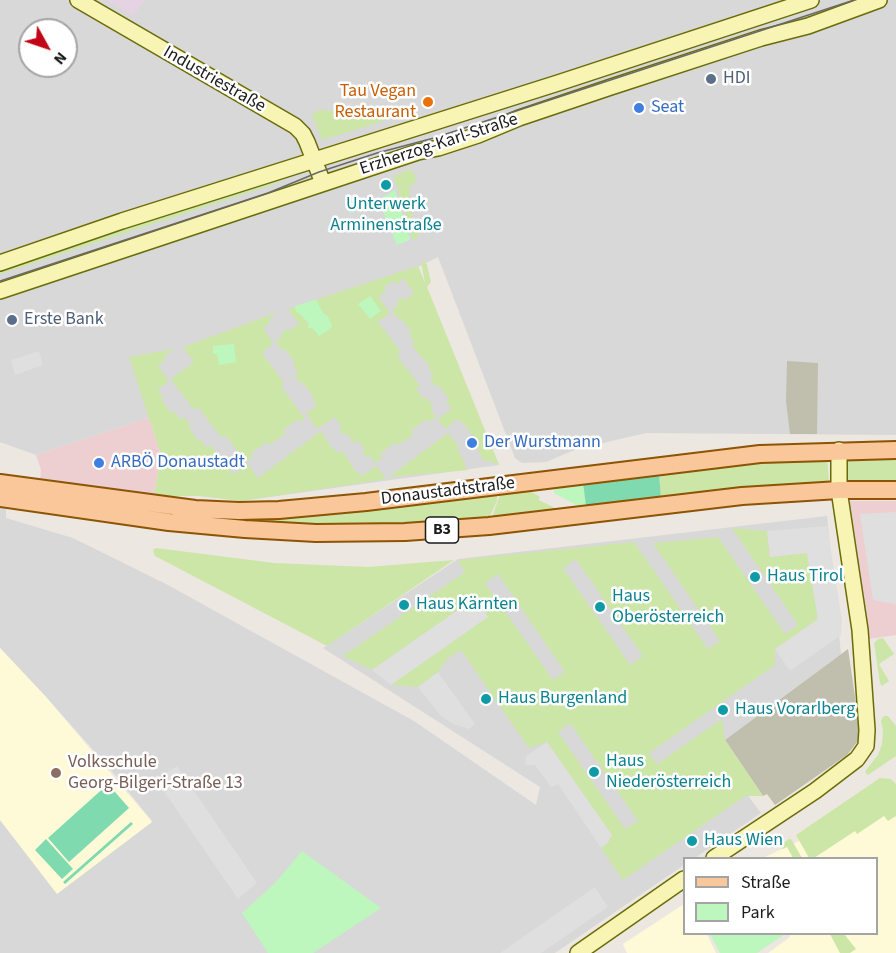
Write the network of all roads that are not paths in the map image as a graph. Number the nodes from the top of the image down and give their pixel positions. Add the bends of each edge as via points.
1 (78, 0) edge
2 (811, 0) edge
3 (879, 0) edge
4 (315, 160) junction
5 (323, 183) junction
6 (0, 263) edge
7 (0, 291) edge
8 (839, 450) junction
9 (896, 450) edge
10 (0, 483) edge
11 (896, 489) edge
12 (840, 490) junction
13 (0, 498) edge
14 (716, 857) edge
15 (683, 880) edge
16 (578, 953) edge

1 - 4 main road, Industriestraße via 284,119 303,134
2 - 4 main road, Erzherzog-Karl-Straße
3 - 5 main road, Erzherzog-Karl-Straße
4 - 5 main road, Industriestraße
4 - 6 main road, Erzherzog-Karl-Straße
5 - 7 main road, Erzherzog-Karl-Straße
8 - 9 main road, Donaustadtstraße / B3
8 - 10 main road, Donaustadtstraße / B3 via 760,454 279,510 195,509
8 - 12 main road
11 - 12 main road, Donaustadtstraße / B3
12 - 13 main road, Donaustadtstraße / B3 via 742,496 489,526 316,533 169,522
12 - 14 main road via 859,615 866,746 857,759 815,791
15 - 16 main road

